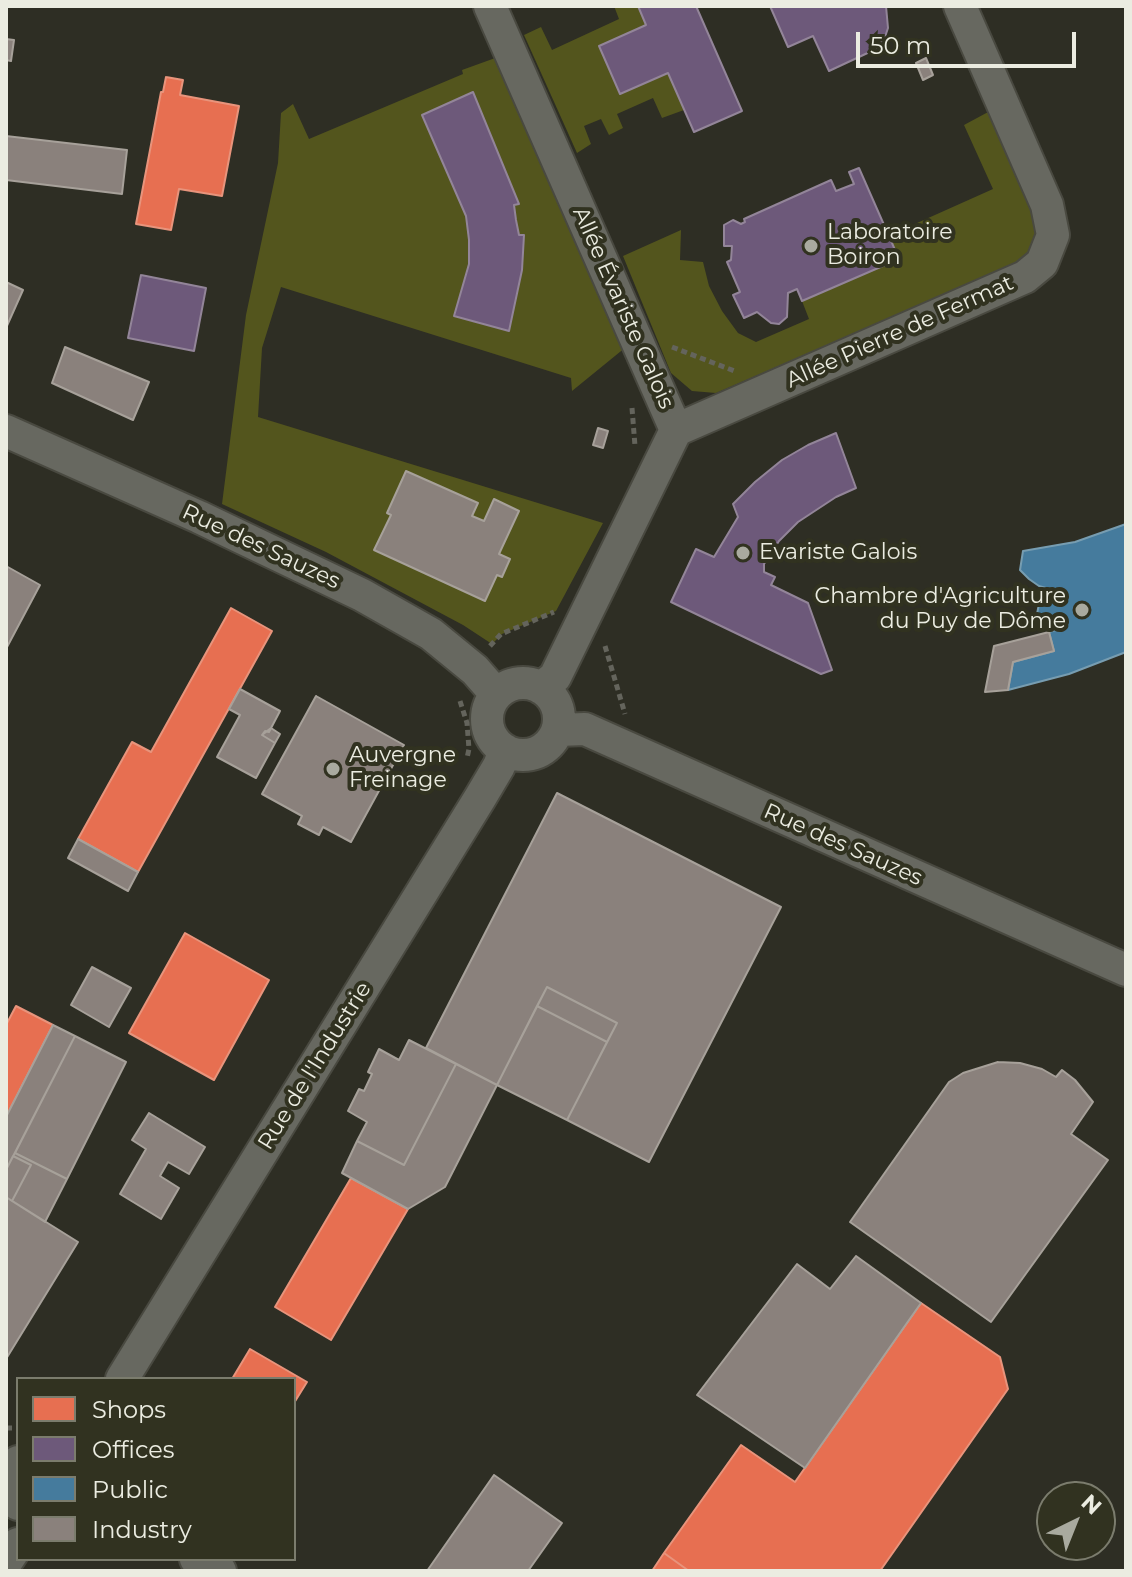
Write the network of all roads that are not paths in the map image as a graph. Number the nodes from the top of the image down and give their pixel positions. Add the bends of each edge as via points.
1 (490, 6) edge
2 (960, 6) edge
3 (676, 430) junction
4 (6, 431) edge
5 (541, 688) junction
6 (496, 694) junction
7 (558, 730) junction
8 (505, 750) junction
9 (1126, 970) edge
10 (123, 1377) edge
11 (13, 1464) edge
12 (16, 1497) edge
13 (200, 1561) edge
14 (220, 1571) edge

1 - 3 street, Allée Évariste Galois
2 - 3 street, Allée Pierre de Fermat via 1047,205 1053,235 1042,263 1025,277
3 - 5 street, Allée Évariste Galois via 555,677
4 - 6 street, Rue des Sauzes via 362,595 431,634
5 - 6 street via 510,685
5 - 7 street via 553,699
6 - 8 street via 487,724
7 - 8 street via 536,753
7 - 9 street, Rue des Sauzes via 585,729
8 - 10 street, Rue de l'Industrie
11 - 12 street
13 - 14 street

